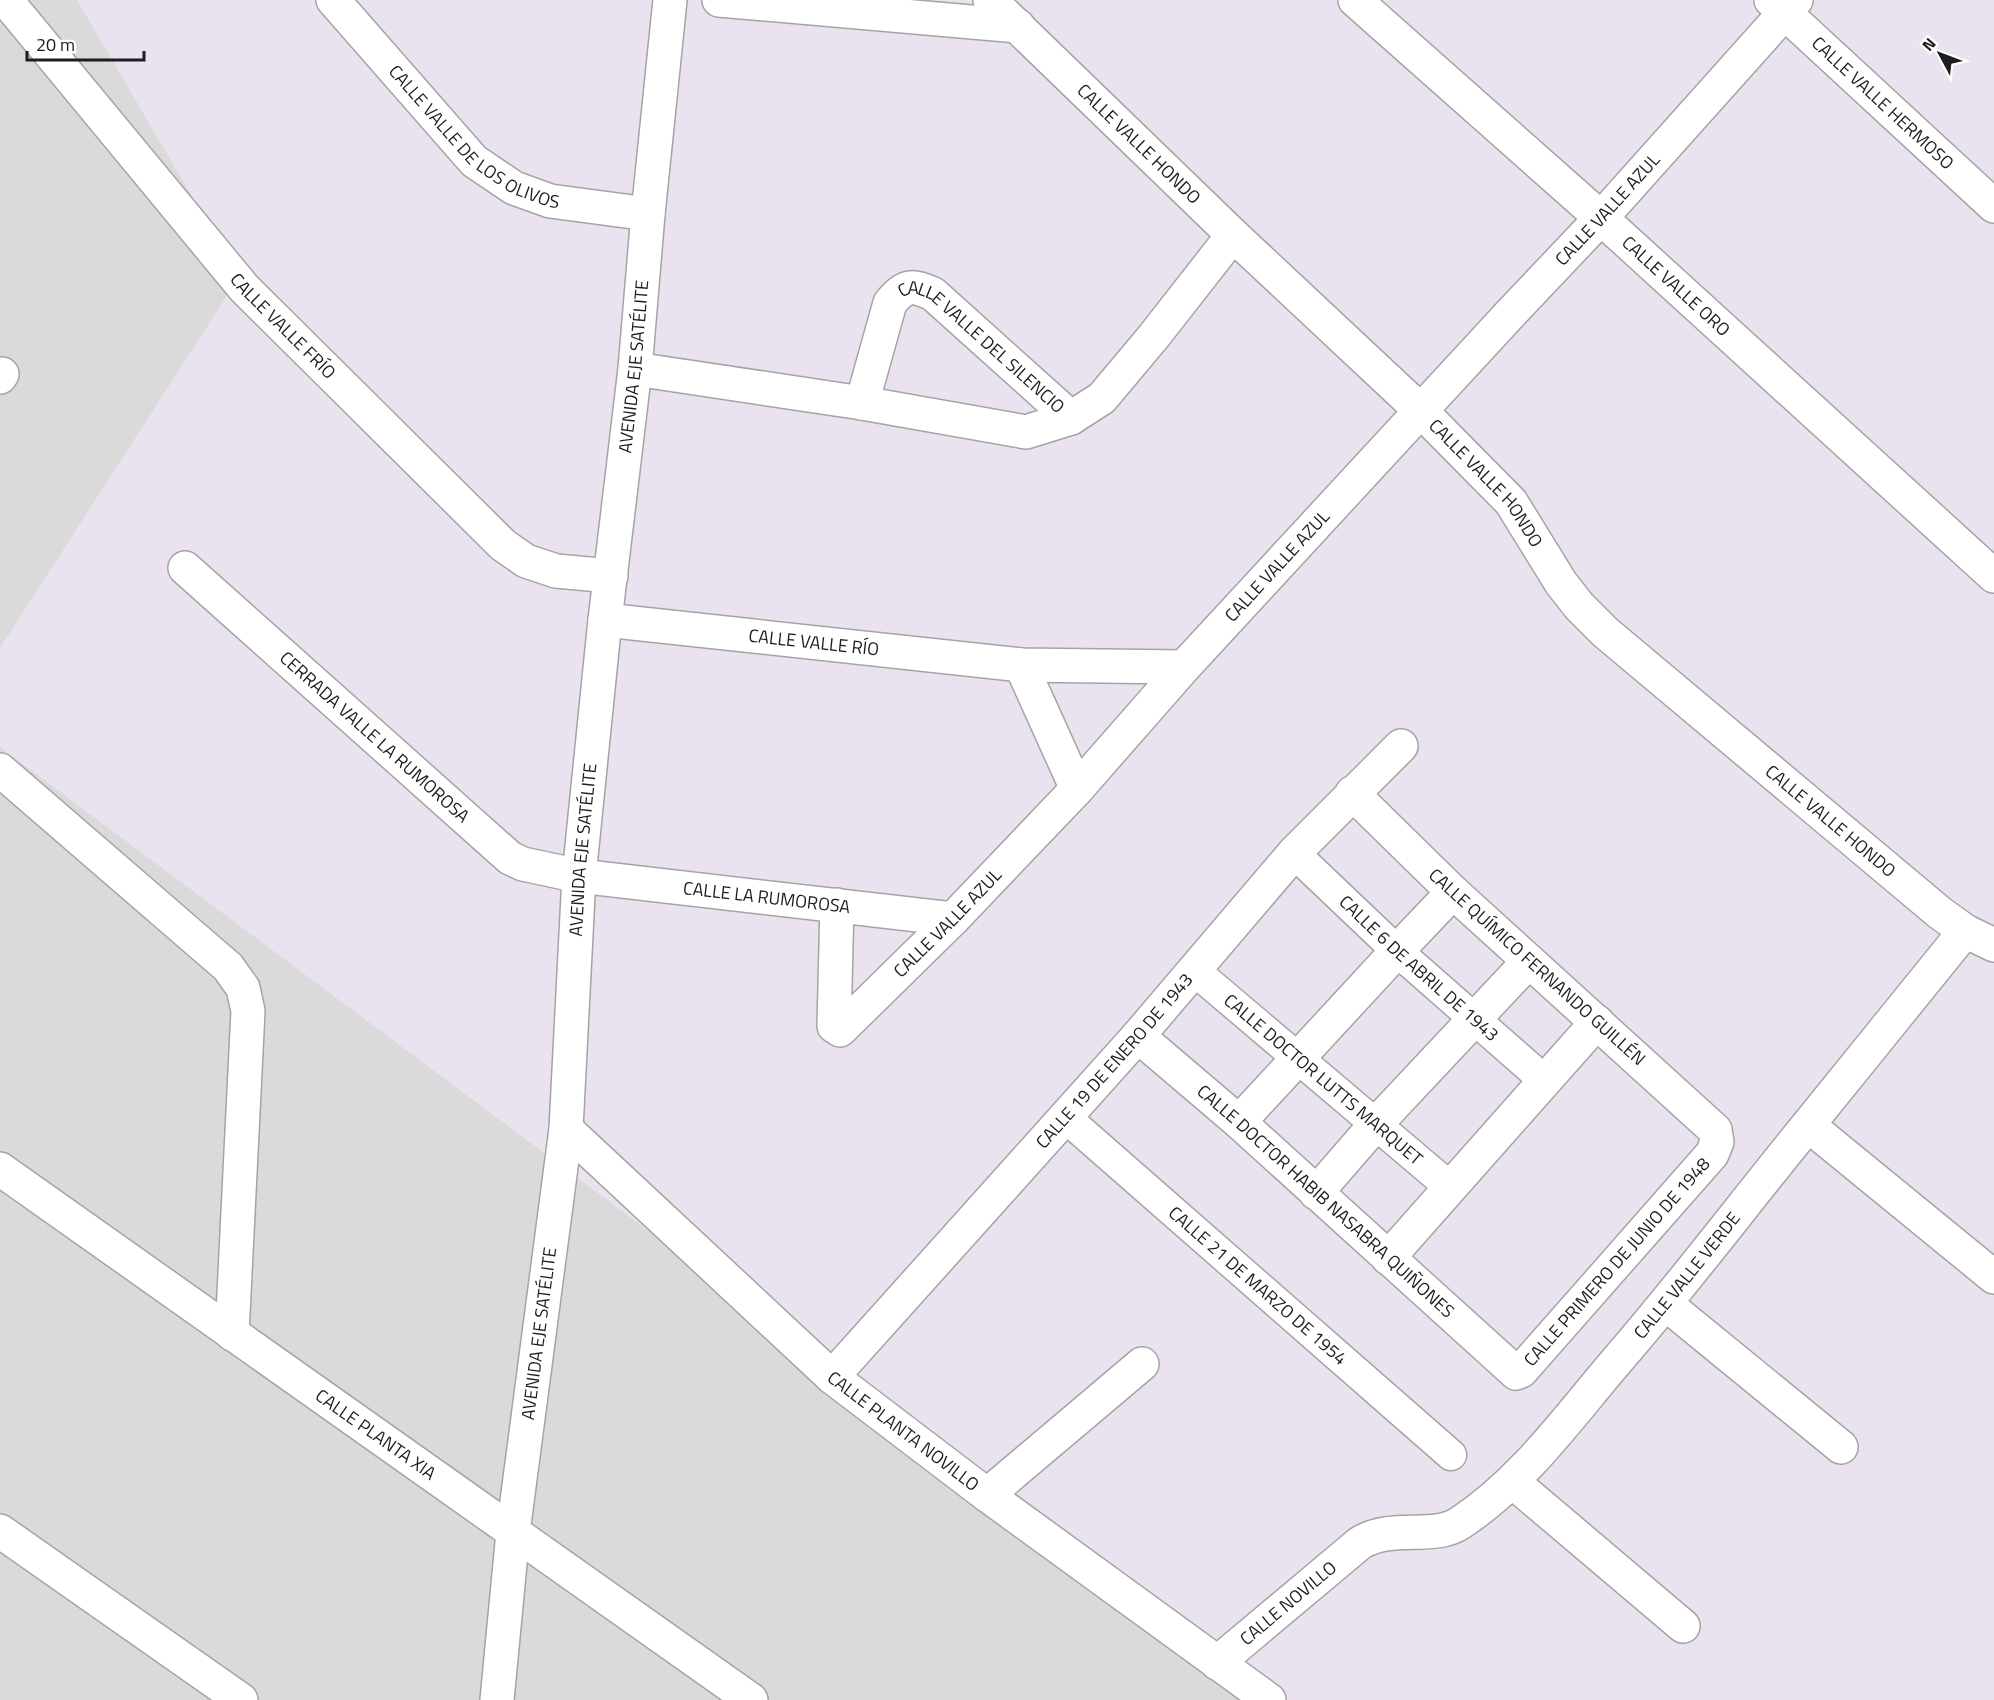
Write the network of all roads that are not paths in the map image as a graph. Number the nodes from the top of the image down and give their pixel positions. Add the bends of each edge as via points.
1 (6, 0) edge
2 (333, 0) edge
3 (670, 0) edge
4 (719, 0) edge
5 (990, 0) edge
6 (1355, 0) edge
7 (1784, 4) edge
8 (1018, 26) junction
9 (1994, 206) edge
10 (648, 214) junction
11 (1601, 218) junction
12 (1233, 236) junction
13 (635, 369) junction
14 (862, 403) junction
15 (1421, 411) junction
16 (1071, 418) junction
17 (186, 568) dead end
18 (611, 576) junction
19 (1994, 576) edge
20 (605, 620) junction
21 (1021, 665) junction
22 (1184, 667) junction
23 (1401, 746) dead end
24 (0, 770) edge
25 (1077, 789) junction
26 (1352, 793) junction
27 (1294, 853) junction
28 (579, 876) junction
29 (1453, 892) junction
30 (837, 905) junction
31 (953, 919) junction
32 (1980, 938) edge
33 (1397, 951) junction
34 (1529, 961) junction
35 (1194, 971) junction
36 (1475, 1018) junction
37 (1597, 1022) junction
38 (1138, 1036) junction
39 (1299, 1059) junction
40 (1545, 1081) junction
41 (1065, 1117) junction
42 (1239, 1122) junction
43 (1375, 1125) junction
44 (1808, 1125) junction
45 (566, 1129) junction
46 (1718, 1142) joint
47 (0, 1169) edge
48 (1451, 1188) junction
49 (1316, 1192) junction
50 (1388, 1258) junction
51 (1994, 1277) edge
52 (1666, 1304) junction
53 (232, 1334) junction
54 (1142, 1364) dead end
55 (1511, 1371) joint
56 (832, 1377) junction
57 (1841, 1447) dead end
58 (1451, 1455) dead end
59 (1513, 1482) junction
60 (987, 1495) junction
61 (0, 1531) edge
62 (513, 1532) junction
63 (1360, 1544) joint
64 (1683, 1626) dead end
65 (1217, 1663) junction
66 (242, 1700) edge
67 (497, 1700) edge
68 (751, 1700) edge
69 (1269, 1700) edge

1 - 18 street, CALLE VALLE FRÍO via 244,288 503,545 526,561 556,571
2 - 10 street, CALLE VALLE DE LOS OLIVOS via 474,161 506,183 550,201
3 - 10 street, AVENIDA EJE SATÉLITE
4 - 8 street
5 - 8 street, CALLE VALLE HONDO
6 - 11 street, CALLE VALLE ORO
7 - 9 street, CALLE VALLE HERMOSO
7 - 11 street, CALLE VALLE AZUL
8 - 12 street, CALLE VALLE HONDO
10 - 13 street, AVENIDA EJE SATÉLITE
11 - 15 street, CALLE VALLE AZUL
11 - 19 street, CALLE VALLE ORO
12 - 15 street, CALLE VALLE HONDO
12 - 16 street, CALLE VALLE DEL SILENCIO via 1102,398
13 - 14 street, CALLE VALLE DEL SILENCIO
13 - 18 street, AVENIDA EJE SATÉLITE
14 - 16 street, CALLE VALLE DEL SILENCIO via 1026,432
14 - 16 street, CALLE VALLE DEL SILENCIO via 890,303 901,290 915,286 933,294
15 - 22 street, CALLE VALLE AZUL
15 - 32 street, CALLE VALLE HONDO via 1511,502 1561,584 1605,632 1931,905
17 - 28 street, CERRADA VALLE LA RUMOROSA via 510,858
18 - 20 street, AVENIDA EJE SATÉLITE
20 - 21 street, CALLE VALLE RÍO
20 - 28 street, AVENIDA EJE SATÉLITE
21 - 22 street, CALLE VALLE RÍO
21 - 25 street
22 - 25 street, CALLE VALLE AZUL
23 - 26 street, CALLE 19 DE ENERO DE 1943
24 - 53 street via 228,967 243,988 248,1011
25 - 31 street, CALLE VALLE AZUL
26 - 27 street, CALLE 19 DE ENERO DE 1943
26 - 29 street, CALLE QUÍMICO FERNANDO GUILLÉN
27 - 33 street, CALLE 6 DE ABRIL DE 1943
27 - 35 street, CALLE 19 DE ENERO DE 1943
28 - 30 street, CALLE LA RUMOROSA
28 - 45 street, AVENIDA EJE SATÉLITE
29 - 33 street
29 - 34 street, CALLE QUÍMICO FERNANDO GUILLÉN
30 - 31 street, CALLE LA RUMOROSA
30 - 31 street, CALLE VALLE AZUL via 834,1026 840,1030
32 - 44 street, CALLE VALLE VERDE
33 - 36 street, CALLE 6 DE ABRIL DE 1943
33 - 39 street
34 - 36 street
34 - 37 street, CALLE QUÍMICO FERNANDO GUILLÉN
35 - 38 street, CALLE 19 DE ENERO DE 1943
35 - 39 street, CALLE DOCTOR LUTTS MARQUET
36 - 40 street, CALLE 6 DE ABRIL DE 1943
36 - 43 street
37 - 40 street
37 - 46 street, CALLE QUÍMICO FERNANDO GUILLÉN via 1715,1130
38 - 41 street, CALLE 19 DE ENERO DE 1943
38 - 42 street, CALLE DOCTOR HABIB NASABRA QUIÑONES
39 - 42 street
39 - 43 street, CALLE DOCTOR LUTTS MARQUET
40 - 48 street
41 - 56 street, CALLE 19 DE ENERO DE 1943
41 - 58 street, CALLE 21 DE MARZO DE 1954
42 - 49 street, CALLE DOCTOR HABIB NASABRA QUIÑONES
43 - 48 street, CALLE DOCTOR LUTTS MARQUET
43 - 49 street
44 - 51 street
44 - 52 street, CALLE VALLE VERDE
45 - 56 street, CALLE PLANTA NOVILLO
45 - 62 street, AVENIDA EJE SATÉLITE
46 - 55 street, CALLE PRIMERO DE JUNIO DE 1948 via 1712,1154 1521,1371
47 - 53 street, CALLE PLANTA XIA
48 - 50 street
49 - 50 street, CALLE DOCTOR HABIB NASABRA QUIÑONES
50 - 55 street, CALLE DOCTOR HABIB NASABRA QUIÑONES
52 - 57 street
52 - 59 street, CALLE VALLE VERDE
53 - 62 street, CALLE PLANTA XIA
54 - 60 street
56 - 60 street, CALLE PLANTA NOVILLO
59 - 63 street, CALLE VALLE VERDE via 1458,1524 1443,1530 1382,1533
59 - 64 street
60 - 65 street, CALLE PLANTA NOVILLO
61 - 66 street
62 - 67 street, AVENIDA EJE SATÉLITE
62 - 68 street, CALLE PLANTA XIA
63 - 65 street, CALLE NOVILLO
65 - 69 street, CALLE PLANTA NOVILLO

